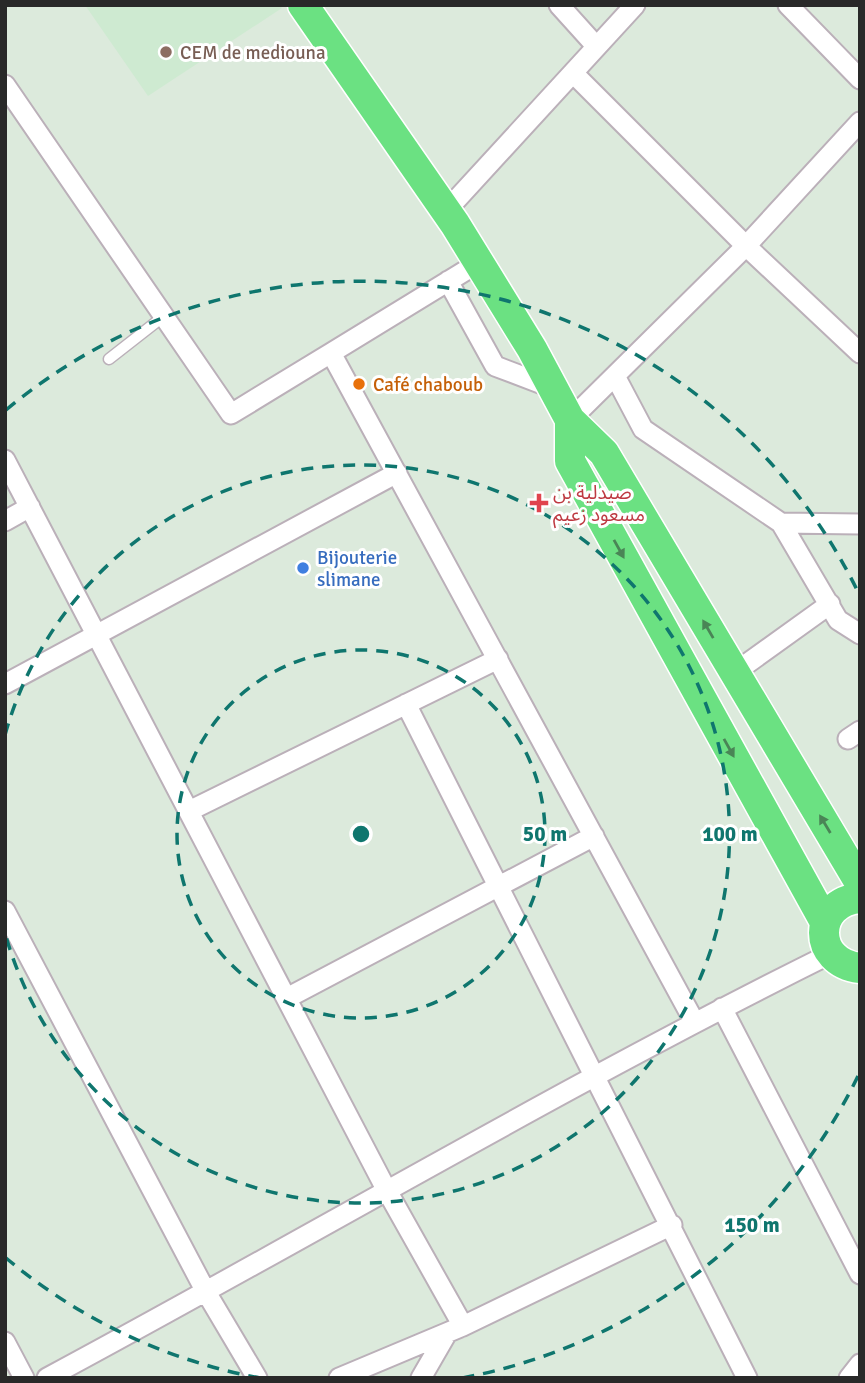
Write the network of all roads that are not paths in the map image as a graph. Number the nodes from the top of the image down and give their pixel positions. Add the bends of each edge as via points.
1 (303, 5) edge
2 (559, 5) edge
3 (635, 5) edge
4 (788, 5) edge
5 (596, 47) junction
6 (574, 74) junction
7 (860, 79) edge
8 (5, 86) edge
9 (860, 122) edge
10 (446, 211) junction
11 (746, 246) junction
12 (478, 263) junction
13 (448, 281) junction
14 (164, 316) junction
15 (331, 353) junction
16 (860, 353) edge
17 (108, 359) dead end
18 (615, 376) junction
19 (553, 388) junction
20 (570, 420) junction
21 (5, 460) edge
22 (397, 473) junction
23 (30, 507) junction
24 (5, 521) edge
25 (781, 523) junction
26 (860, 524) edge
27 (830, 604) junction
28 (99, 634) junction
29 (860, 634) edge
30 (498, 659) junction
31 (734, 673) junction
32 (5, 684) edge
33 (406, 704) junction
34 (191, 810) junction
35 (594, 836) junction
36 (860, 883) edge
37 (499, 887) junction
38 (860, 898) edge
39 (5, 911) edge
40 (825, 922) junction
41 (830, 954) junction
42 (860, 969) edge
43 (287, 998) junction
44 (722, 1008) junction
45 (695, 1023) junction
46 (594, 1078) junction
47 (386, 1189) junction
48 (672, 1225) junction
49 (860, 1274) edge
50 (206, 1292) junction
51 (455, 1329) junction
52 (5, 1342) edge
53 (860, 1364) edge
54 (24, 1378) edge
55 (47, 1378) edge
56 (257, 1378) edge
57 (339, 1378) edge
58 (421, 1378) edge
59 (747, 1378) edge
60 (849, 1378) edge

1 - 10 main road
2 - 5 street
3 - 5 street
4 - 7 street
5 - 6 street
6 - 10 street
6 - 11 street
8 - 14 street
9 - 11 street
10 - 12 main road
11 - 16 street
11 - 18 street
12 - 13 street
12 - 19 main road
13 - 15 street
13 - 19 street via 495,366
14 - 15 street via 231,414
14 - 17 lane
15 - 22 street
18 - 20 street
18 - 25 street via 643,429
19 - 20 main road
31 -> 20 main road via 604,453
20 -> 40 main road via 570,461
21 - 23 street
22 - 28 street
22 - 30 street
23 - 24 street
23 - 28 street
25 - 26 street
25 - 27 street
27 - 29 street via 838,620
27 - 31 street
28 - 32 street
28 - 34 street
30 - 33 street
30 - 35 street
36 -> 31 main road
33 - 34 street
33 - 37 street
34 - 43 street
35 - 37 street
35 - 45 street
37 - 43 street
37 - 46 street
38 - 40 main road via 838,904
39 - 50 street
40 - 41 main road
41 - 42 main road via 848,967
41 - 44 street
43 - 47 street
44 - 45 street
44 - 49 street
45 - 46 street
46 - 47 street
46 - 48 street
47 - 50 street
47 - 51 street
48 - 51 street
48 - 59 street
50 - 55 street
50 - 56 street
51 - 57 street
51 - 58 street
52 - 54 street
53 - 60 street

